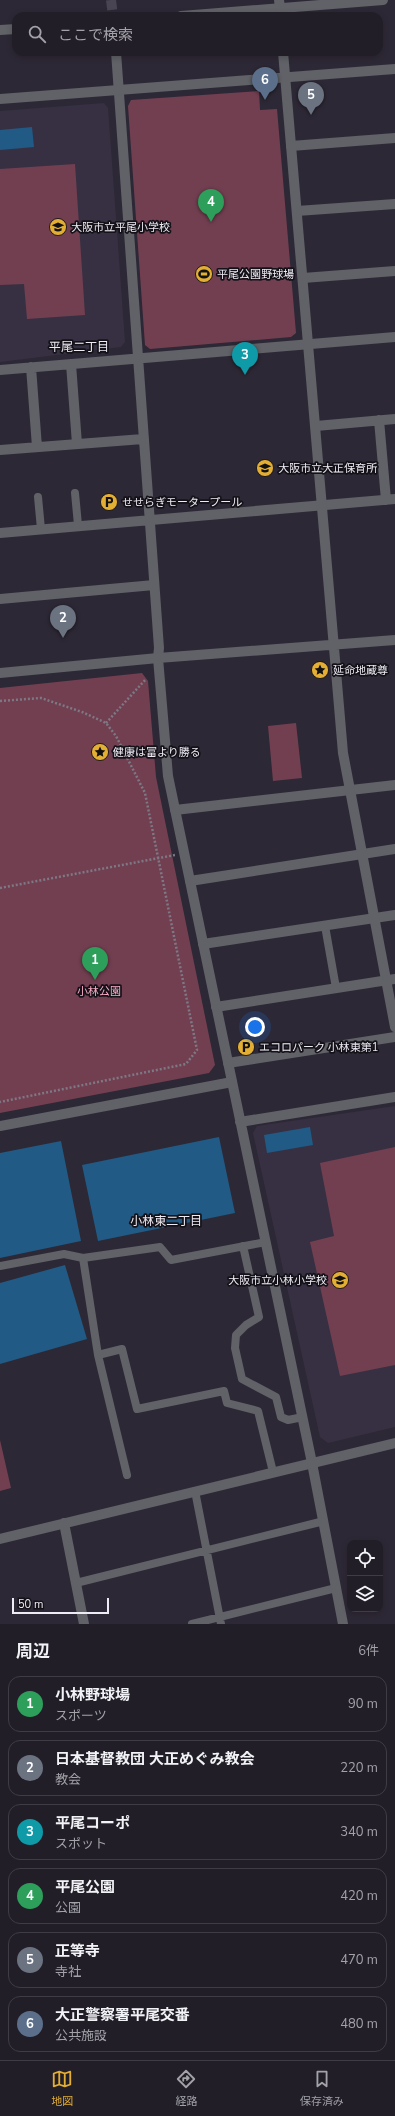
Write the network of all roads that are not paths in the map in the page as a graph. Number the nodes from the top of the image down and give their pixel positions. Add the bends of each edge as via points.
1 (383, 0) edge
2 (280, 8) edge
3 (230, 12) edge
4 (12, 29) edge
5 (0, 30) edge
6 (116, 56) edge
7 (283, 56) edge
8 (395, 69) edge
9 (285, 77) junction
10 (119, 90) junction
11 (0, 99) edge
12 (395, 138) edge
13 (291, 146) junction
14 (395, 204) edge
15 (297, 211) junction
16 (395, 271) edge
17 (303, 278) junction
18 (395, 337) edge
19 (308, 344) junction
20 (137, 358) junction
21 (70, 364) junction
22 (31, 367) junction
23 (0, 370) edge
24 (395, 419) edge
25 (379, 420) junction
26 (316, 426) junction
27 (143, 439) junction
28 (77, 444) junction
29 (37, 447) junction
30 (0, 450) edge
31 (75, 493) dead end
32 (38, 496) dead end
33 (390, 499) edge
34 (322, 506) junction
35 (149, 519) junction
36 (78, 525) junction
37 (41, 529) junction
38 (0, 533) edge
39 (154, 585) junction
40 (0, 599) edge
41 (395, 640) edge
42 (334, 645) junction
43 (158, 658) junction
44 (0, 673) edge
45 (395, 785) edge
46 (349, 791) junction
47 (175, 810) junction
48 (395, 849) edge
49 (362, 855) junction
50 (190, 881) junction
51 (395, 915) edge
52 (374, 918) junction
53 (325, 926) junction
54 (203, 944) junction
55 (390, 979) edge
56 (336, 988) junction
57 (216, 1006) junction
58 (395, 1026) edge
59 (395, 1037) edge
60 (228, 1063) junction
61 (232, 1082) junction
62 (395, 1097) edge
63 (240, 1122) junction
64 (0, 1126) edge
65 (266, 1242) junction
66 (243, 1246) junction
67 (83, 1258) junction
68 (0, 1266) edge
69 (98, 1355) junction
70 (302, 1417) junction
71 (395, 1443) edge
72 (312, 1463) junction
73 (273, 1472) junction
74 (127, 1475) dead end
75 (195, 1491) junction
76 (324, 1521) junction
77 (64, 1523) junction
78 (0, 1539) edge
79 (207, 1550) junction
80 (76, 1583) junction
81 (336, 1588) junction
82 (221, 1620) edge
83 (84, 1624) edge
84 (192, 1624) edge
85 (343, 1624) edge

1 - 2 street
2 - 3 street
4 - 5 street
6 - 10 street
7 - 9 street
8 - 9 street
9 - 10 street
9 - 13 street
10 - 11 street
10 - 20 street
12 - 13 street
13 - 15 street
14 - 15 street
15 - 17 street
16 - 17 street
17 - 19 street
18 - 19 street
19 - 20 street
19 - 26 street
20 - 21 street
20 - 27 street
21 - 22 street
21 - 28 street
22 - 23 street
22 - 29 street
24 - 25 street
25 - 26 street
25 - 33 street
26 - 34 street
27 - 28 street
27 - 35 street
28 - 29 street
29 - 30 street
31 - 36 lane
32 - 37 lane
33 - 34 street
34 - 35 street
34 - 42 street
35 - 36 street
35 - 39 street
36 - 37 street
37 - 38 street
39 - 40 street
39 - 43 street
41 - 42 street
42 - 43 street
42 - 46 street via 343,753
43 - 44 street
43 - 47 street via 168,776
45 - 46 street
46 - 47 street
46 - 49 street
47 - 50 street
48 - 49 street
49 - 50 street
49 - 52 street
50 - 54 street
51 - 52 street
52 - 53 street
52 - 55 street
53 - 54 street
53 - 56 lane
54 - 57 street
55 - 56 street
55 - 58 street
56 - 57 street
57 - 60 street
59 - 60 street
60 - 61 street
61 - 63 street
61 - 64 street
62 - 63 street
63 - 65 street
65 - 66 lane
65 - 70 street
66 - 67 lane via 171,1260 160,1246
66 - 70 lane via 259,1317 246,1325 236,1336 235,1348 242,1379 276,1397 281,1417 288,1420
67 - 68 lane via 64,1254
67 - 69 lane
69 - 73 lane via 122,1349 137,1409 224,1391 227,1403 258,1411
69 - 74 lane
70 - 72 street
71 - 72 street
72 - 73 street
72 - 76 street
73 - 75 street
75 - 77 street
75 - 79 lane
76 - 79 lane
76 - 81 street
77 - 78 street
77 - 80 street
79 - 80 lane
79 - 82 lane
80 - 83 street
81 - 82 lane
81 - 85 street
82 - 84 lane

